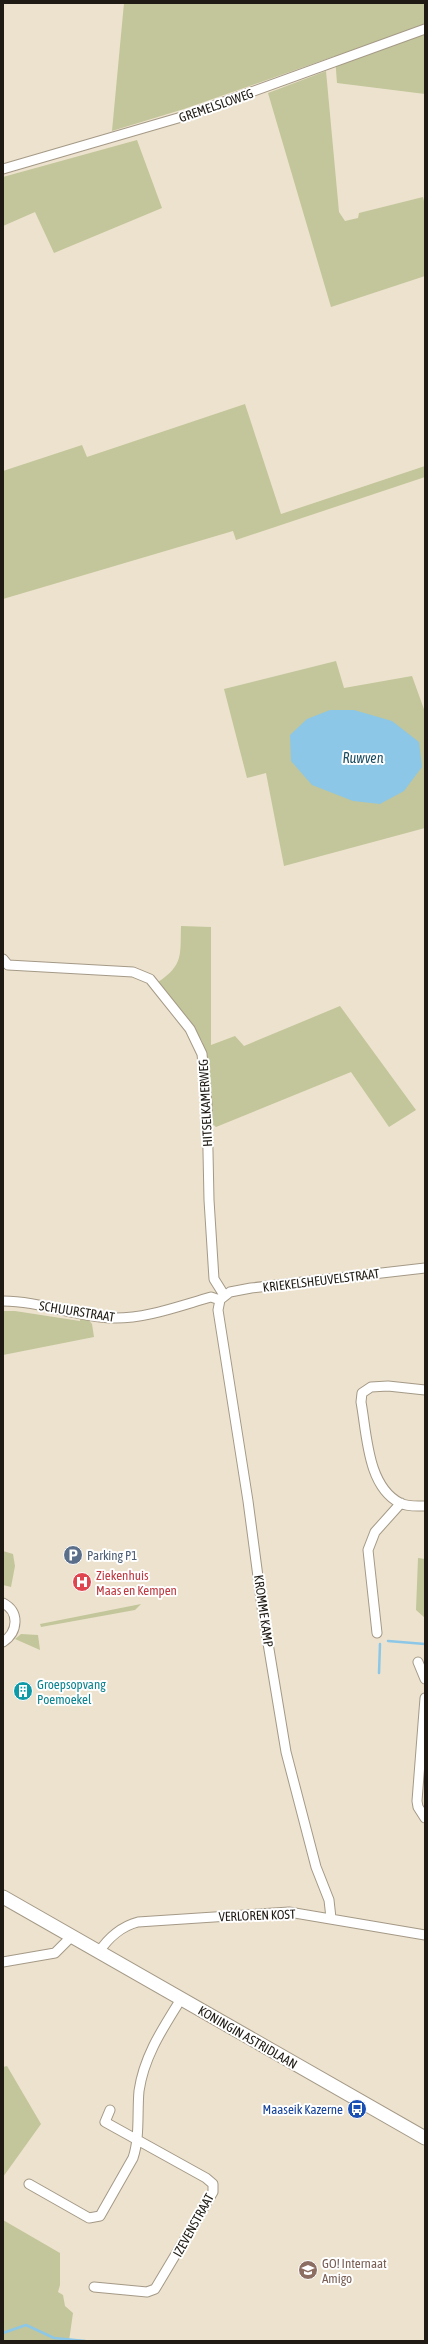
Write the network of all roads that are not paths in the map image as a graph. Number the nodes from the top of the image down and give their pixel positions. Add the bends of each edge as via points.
1 (425, 29) edge
2 (3, 169) edge
3 (3, 959) edge
4 (425, 1268) edge
5 (222, 1298) junction
6 (3, 1301) edge
7 (425, 1390) edge
8 (401, 1503) junction
9 (425, 1506) edge
10 (3, 1603) edge
11 (377, 1633) dead end
12 (3, 1642) edge
13 (418, 1662) dead end
14 (425, 1679) edge
15 (425, 1698) edge
16 (424, 1735) edge
17 (425, 1818) edge
18 (3, 1897) edge
19 (331, 1918) junction
20 (425, 1935) edge
21 (72, 1936) junction
22 (100, 1952) junction
23 (3, 1962) edge
24 (181, 1999) junction
25 (110, 2110) dead end
26 (137, 2138) junction
27 (425, 2138) edge
28 (29, 2184) dead end
29 (94, 2287) dead end

1 - 2 street, GREMELSLOWEG via 185,116
3 - 5 street, HITSELKAMERWEG via 8,965 133,972 150,979 190,1029 202,1054 207,1104 214,1279
4 - 5 street, KRIEKELSHEUVELSTRAAT via 251,1288
5 - 6 street, SCHUURSTRAAT via 211,1298 153,1313 111,1318
5 - 19 street, KROMME KAMP via 218,1310 286,1752 316,1867 329,1900
7 - 8 street via 388,1386 371,1387 362,1393 361,1402 373,1469 380,1482
8 - 9 street
8 - 11 street via 375,1532 368,1550
10 - 12 street via 12,1609 16,1619 12,1633
13 - 14 street
15 - 16 street
16 - 17 street via 417,1800
18 - 21 main road, KONINGIN ASTRIDLAAN
19 - 20 street, VERLOREN KOST
19 - 22 street, VERLOREN KOST via 289,1912 138,1922 120,1930
21 - 22 main road, KONINGIN ASTRIDLAAN
21 - 23 street via 55,1953
22 - 24 main road, KONINGIN ASTRIDLAAN
24 - 26 street via 144,2064 139,2090
24 - 27 main road, KONINGIN ASTRIDLAAN
25 - 26 street, IZEVENSTRAAT via 105,2122
26 - 28 street via 133,2158 100,2216 89,2218
26 - 29 street, IZEVENSTRAAT via 206,2178 213,2184 213,2192 155,2289 147,2292

